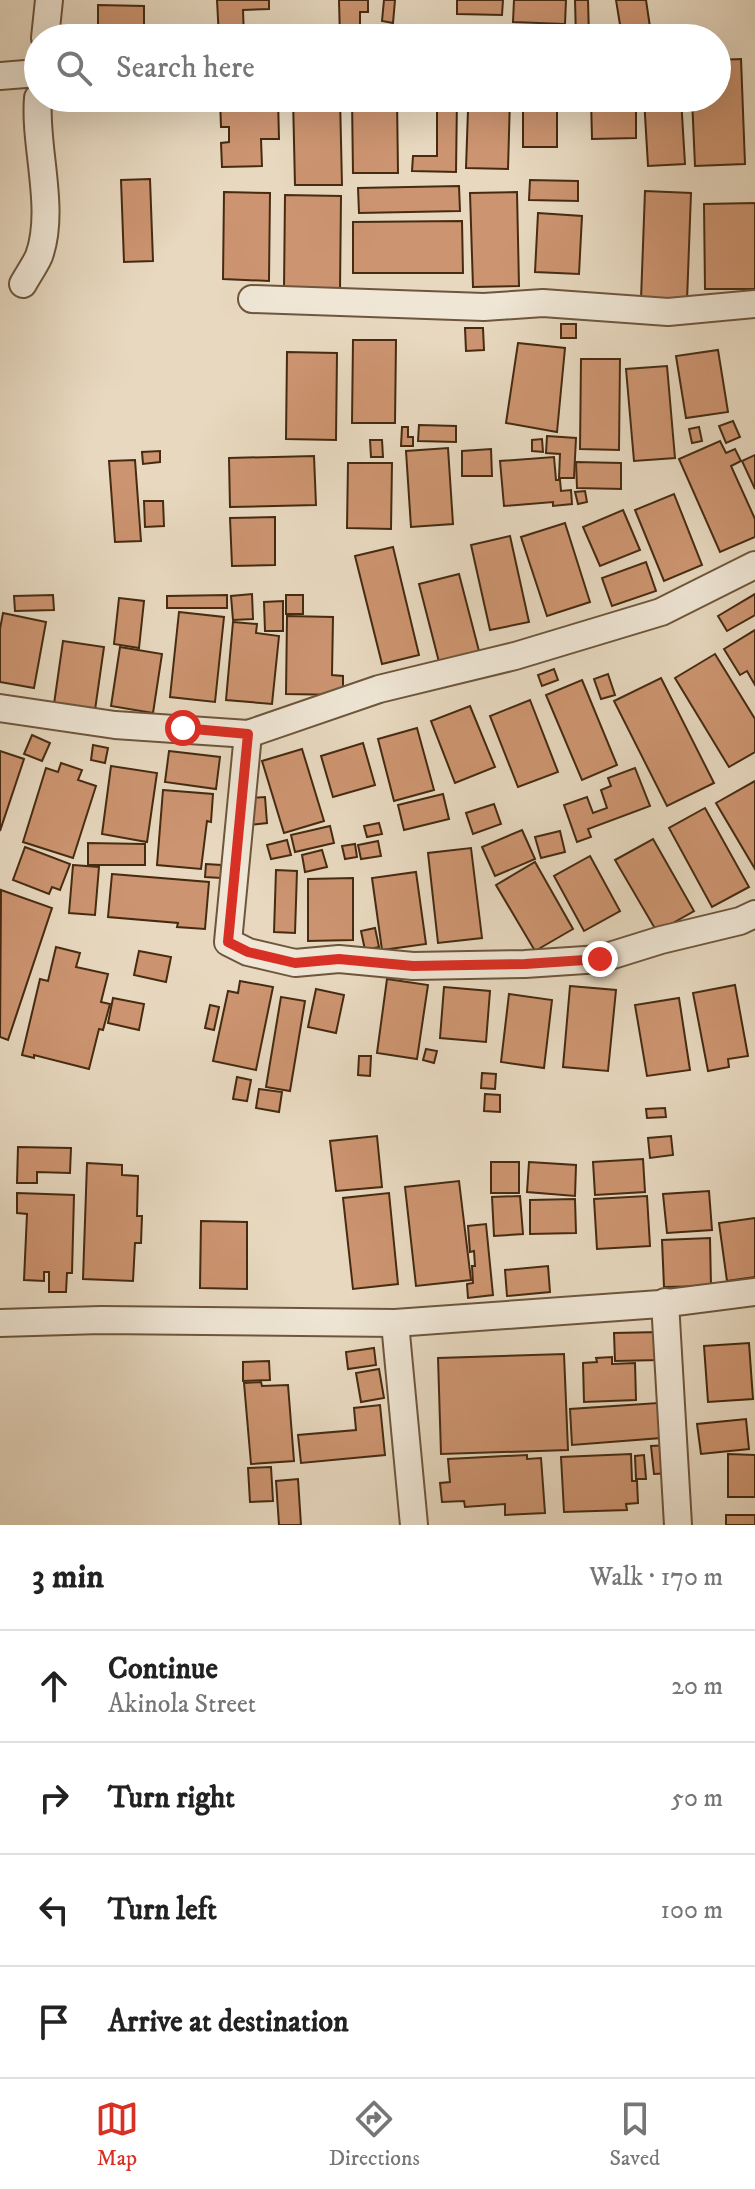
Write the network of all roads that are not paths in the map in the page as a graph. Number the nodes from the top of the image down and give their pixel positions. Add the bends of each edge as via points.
1 (49, 0) edge
2 (46, 24) edge
3 (24, 74) edge
4 (0, 76) edge
5 (39, 112) edge
6 (23, 284) dead end
7 (252, 299) dead end
8 (755, 304) edge
9 (755, 565) edge
10 (0, 708) edge
11 (248, 734) junction
12 (755, 914) edge
13 (755, 1292) edge
14 (665, 1302) junction
15 (0, 1323) edge
16 (395, 1323) junction
17 (414, 1525) edge
18 (678, 1525) edge

1 - 2 street
3 - 4 street
5 - 6 street via 43,231 39,255
7 - 8 street via 484,307 543,303 668,312
9 - 11 street via 661,612 379,689
10 - 11 street via 115,725
11 - 12 street via 228,942 248,952 295,963 339,959 413,966 600,959
13 - 14 street
14 - 16 street
14 - 18 street
15 - 16 street
16 - 17 street

